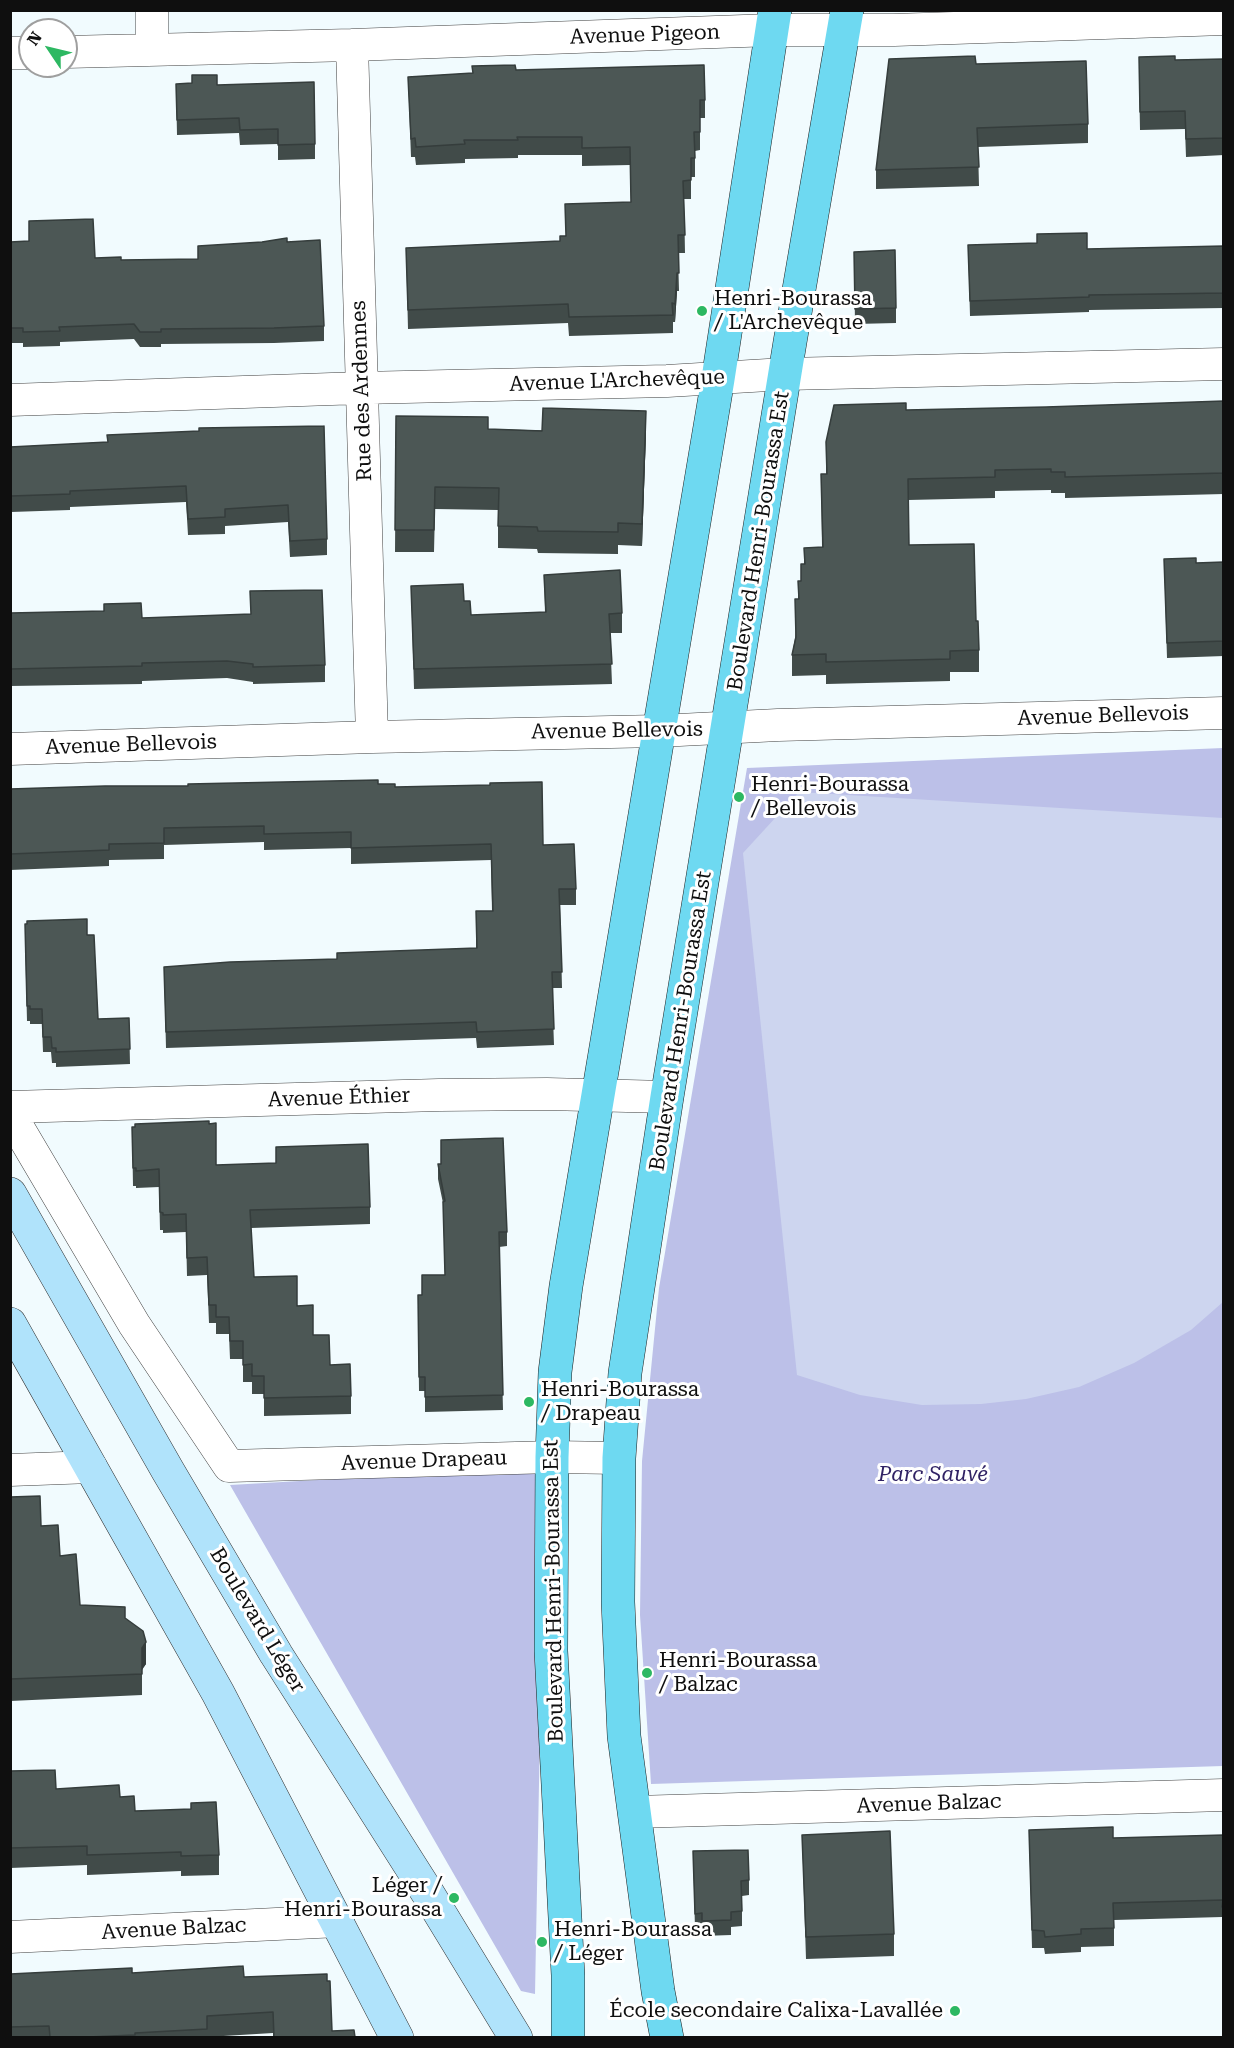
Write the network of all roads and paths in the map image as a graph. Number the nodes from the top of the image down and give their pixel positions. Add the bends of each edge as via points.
1 (152, 10) edge
2 (1224, 19) edge
3 (773, 20) edge
4 (846, 20) edge
5 (352, 45) junction
6 (152, 49) junction
7 (78, 52) edge
8 (1224, 364) edge
9 (785, 374) junction
10 (718, 379) junction
11 (361, 388) junction
12 (10, 400) edge
13 (1224, 713) edge
14 (729, 728) junction
15 (659, 731) junction
16 (372, 737) junction
17 (10, 749) edge
18 (597, 1096) junction
19 (667, 1097) junction
20 (10, 1107) edge
21 (10, 1114) edge
22 (10, 1194) edge
23 (10, 1324) edge
24 (552, 1457) junction
25 (619, 1458) junction
26 (91, 1467) junction
27 (10, 1470) edge
28 (1224, 1795) edge
29 (635, 1812) junction
30 (338, 1921) junction
31 (10, 1937) edge
32 (397, 2037) edge
33 (516, 2037) edge
34 (568, 2037) edge
35 (667, 2037) edge

1 - 6 street
2 - 4 street, Avenue Pigeon via 894,30
3 - 4 street, Avenue Pigeon
3 - 5 street, Avenue Pigeon
3 - 10 main road, Boulevard Henri-Bourassa Est
4 - 9 main road, Boulevard Henri-Bourassa Est
5 - 6 street, Avenue Pigeon
5 - 11 street, Rue des Ardennes
6 - 7 street, Avenue Pigeon
8 - 9 street, Avenue L'Archevêque
9 - 10 street, Avenue L'Archevêque
9 - 14 main road, Boulevard Henri-Bourassa Est
10 - 11 street, Avenue L'Archevêque
10 - 15 main road, Boulevard Henri-Bourassa Est
11 - 12 street, Avenue L'Archevêque
11 - 16 street, Rue des Ardennes
13 - 14 street, Avenue Bellevois
14 - 15 street, Avenue Bellevois
14 - 19 main road, Boulevard Henri-Bourassa Est
15 - 16 street, Avenue Bellevois
15 - 18 main road, Boulevard Henri-Bourassa Est
16 - 17 street, Avenue Bellevois
18 - 19 street, Avenue Éthier
18 - 20 street, Avenue Éthier via 439,1095
18 - 24 main road, Boulevard Henri-Bourassa Est via 555,1372
19 - 25 main road, Boulevard Henri-Bourassa Est via 625,1373
21 - 24 street, Avenue Drapeau via 134,1324 229,1467
22 - 33 main road, Boulevard Léger via 276,1654
23 - 26 main road
24 - 25 street, Avenue Drapeau
24 - 34 main road, Boulevard Henri-Bourassa Est via 551,1651
25 - 29 main road, Boulevard Henri-Bourassa Est via 618,1602 624,1736
26 - 27 street
26 - 30 main road via 218,1693
28 - 29 street, Avenue Balzac
29 - 35 main road, Boulevard Henri-Bourassa Est
30 - 31 street, Avenue Balzac
30 - 32 main road

